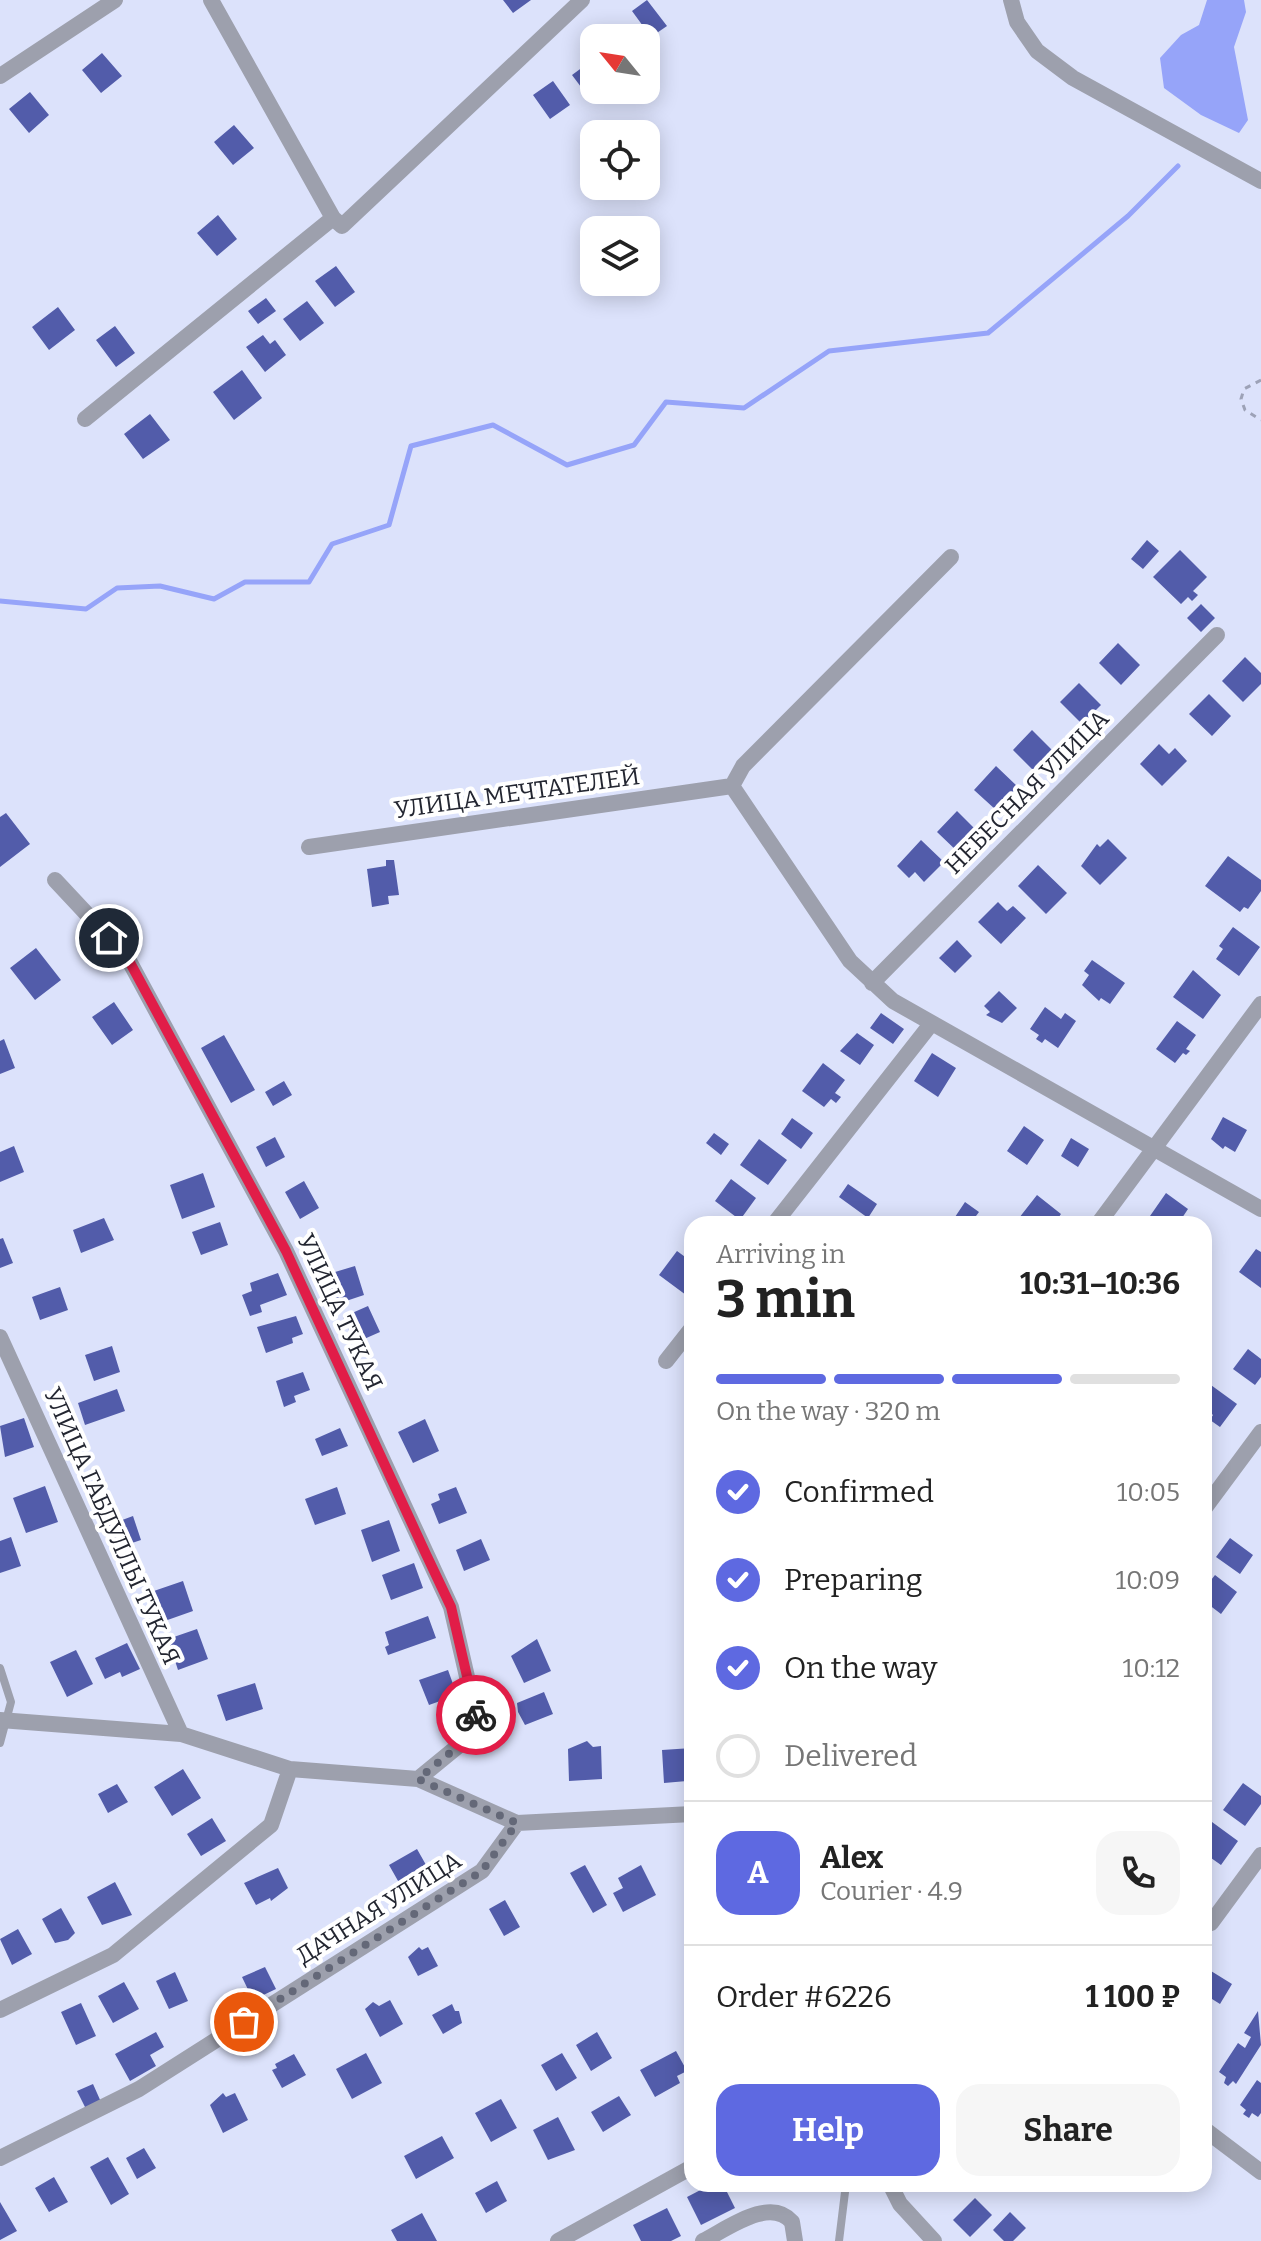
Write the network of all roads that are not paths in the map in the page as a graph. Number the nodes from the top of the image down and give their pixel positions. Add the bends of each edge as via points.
1 (115, 0) edge
2 (211, 0) edge
3 (582, 0) edge
4 (1011, 0) edge
5 (0, 76) edge
6 (1261, 181) edge
7 (333, 218) junction
8 (85, 419) dead end
9 (951, 557) dead end
10 (1217, 635) dead end
11 (732, 786) junction
12 (309, 847) dead end
13 (55, 880) dead end
14 (872, 983) junction
15 (1261, 1004) edge
16 (931, 1024) junction
17 (1155, 1148) junction
18 (1261, 1209) edge
19 (780, 1216) edge
20 (1104, 1216) edge
21 (0, 1337) edge
22 (684, 1338) edge
23 (666, 1361) dead end
24 (1261, 1432) edge
25 (1212, 1498) edge
26 (0, 1668) edge
27 (4, 1720) edge
28 (181, 1734) junction
29 (0, 1743) edge
30 (290, 1769) junction
31 (418, 1779) junction
32 (684, 1814) edge
33 (517, 1823) junction
34 (1261, 1855) edge
35 (1212, 1922) edge
36 (0, 2010) edge
37 (1212, 2135) edge
38 (0, 2158) edge
39 (684, 2171) edge
40 (1261, 2172) edge
41 (845, 2192) edge
42 (894, 2192) edge
43 (558, 2241) edge
44 (703, 2241) edge
45 (795, 2241) edge
46 (839, 2241) edge
47 (934, 2241) edge

1 - 5 street
2 - 7 street
3 - 7 street via 342,226
4 - 6 street via 1017,22 1037,51 1073,78
7 - 8 street
9 - 11 street via 743,766
10 - 14 street, НЕБЕСНАЯ УЛИЦА
11 - 12 street, УЛИЦА МЕЧТАТЕЛЕЙ
11 - 14 street via 850,961
13 - 31 street, УЛИЦА ТУКАЯ via 127,957 286,1251 451,1607 479,1729
14 - 16 street
15 - 17 street
16 - 17 street
16 - 19 street
17 - 18 street
17 - 20 street
21 - 28 street, УЛИЦА ГАБДУЛЛЫ ТУКАЯ
22 - 23 street
24 - 25 street
26 - 27 lane via 11,1702
27 - 28 street
27 - 29 lane
28 - 30 street
30 - 31 street
30 - 36 street via 271,1825 259,1835 113,1955
31 - 33 street
32 - 33 street
33 - 38 street, ДАЧНАЯ УЛИЦА via 482,1871 139,2089
34 - 35 street
37 - 40 street
39 - 43 street
41 - 46 lane
42 - 47 street
44 - 45 street via 758,2213 779,2212 792,2222

